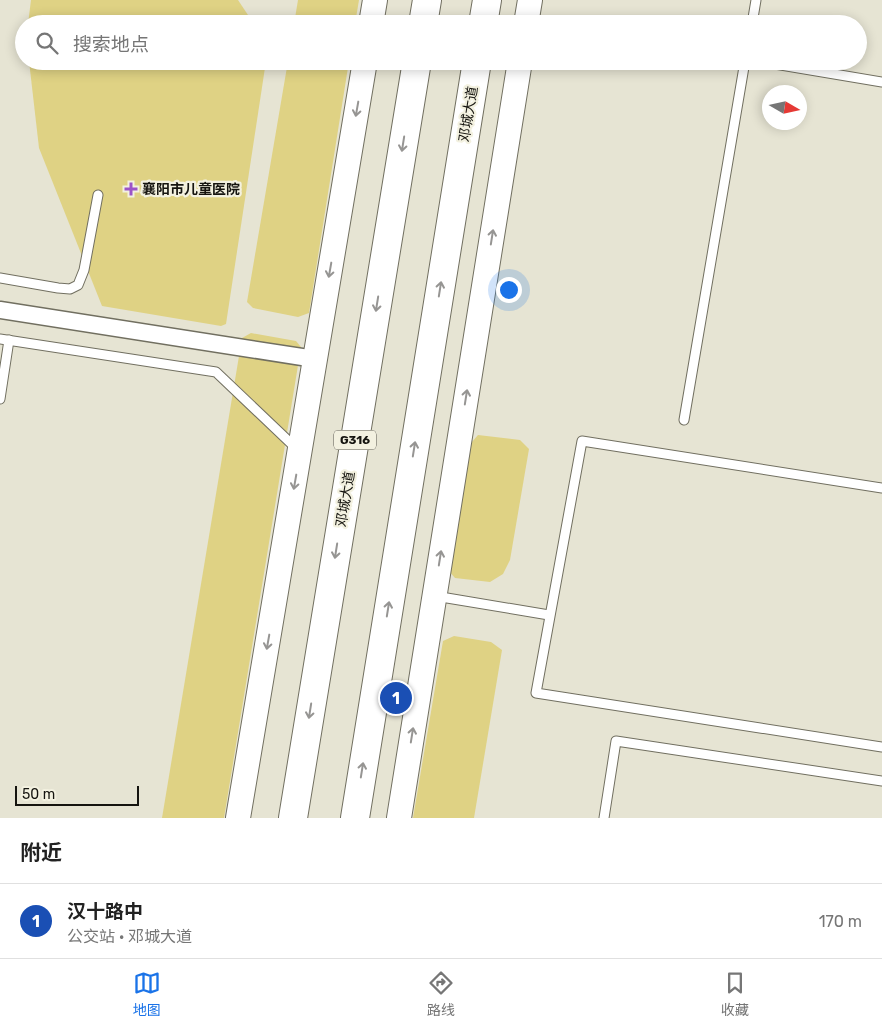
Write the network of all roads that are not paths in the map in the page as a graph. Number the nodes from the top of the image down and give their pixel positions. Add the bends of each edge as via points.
1 (376, 0) edge
2 (427, 0) edge
3 (486, 0) edge
4 (530, 0) edge
5 (756, 0) edge
6 (374, 15) edge
7 (424, 15) edge
8 (484, 15) edge
9 (528, 15) edge
10 (754, 15) edge
11 (363, 70) edge
12 (416, 70) edge
13 (476, 70) edge
14 (519, 70) edge
15 (744, 70) edge
16 (811, 70) edge
17 (882, 82) edge
18 (98, 194) dead end
19 (0, 270) edge
20 (3, 279) edge
21 (0, 310) edge
22 (4, 340) edge
23 (315, 359) junction
24 (0, 399) edge
25 (684, 420) dead end
26 (300, 452) junction
27 (882, 488) edge
28 (434, 596) junction
29 (549, 615) junction
30 (882, 747) edge
31 (882, 781) edge
32 (238, 818) edge
33 (293, 818) edge
34 (355, 818) edge
35 (398, 818) edge
36 (604, 818) edge

1 - 6 street
2 - 7 highway
3 - 8 highway
4 - 9 street
5 - 10 lane
11 -> 23 street
12 -> 33 highway, 邓城大道 / G316
34 -> 13 highway, 邓城大道
28 -> 14 street
15 - 25 lane
16 - 17 lane
18 - 20 lane via 84,270 78,285 64,289
19 - 20 lane
21 - 23 street
22 - 24 lane
22 - 26 lane via 216,372
23 - 26 street
26 -> 32 street
27 - 29 lane via 582,441
28 - 29 lane
35 -> 28 street
29 - 30 lane via 536,693
31 - 36 lane via 616,741

